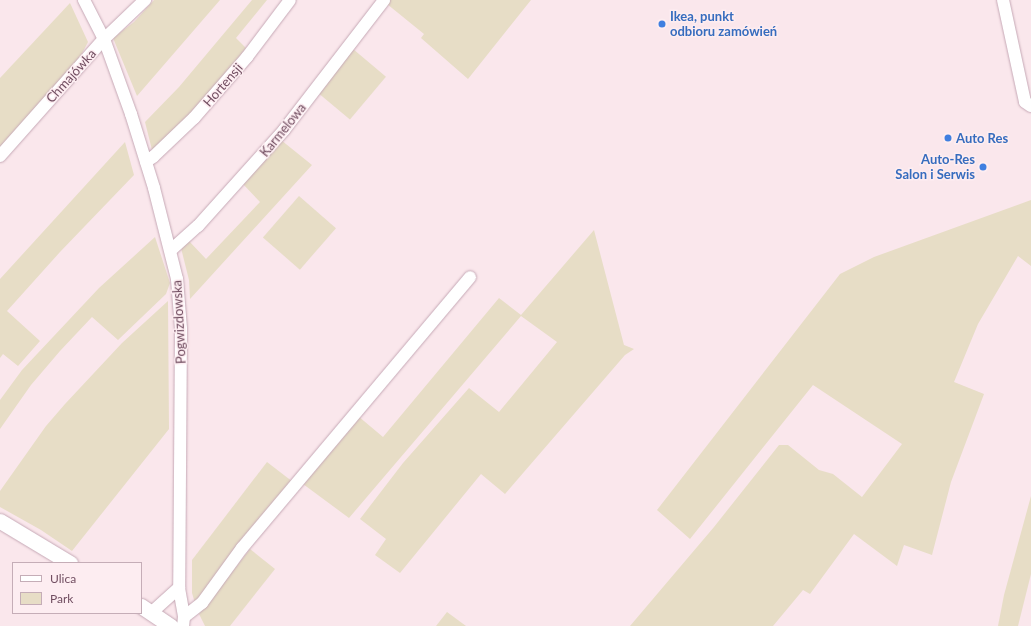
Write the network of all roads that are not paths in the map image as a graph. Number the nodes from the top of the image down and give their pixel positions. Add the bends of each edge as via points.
1 (84, 0) edge
2 (145, 0) edge
3 (290, 0) edge
4 (384, 0) edge
5 (1003, 0) edge
6 (104, 39) junction
7 (1031, 106) edge
8 (0, 156) edge
9 (146, 162) junction
10 (171, 250) junction
11 (470, 277) dead end
12 (0, 521) edge
13 (68, 562) edge
14 (179, 588) junction
15 (146, 610) edge
16 (183, 621) edge
17 (171, 626) edge

1 - 6 street, Pogwizdowska
2 - 6 street, Chmajówka
3 - 9 street, Hortensji via 247,57 194,118
4 - 10 street, Karmelowa via 279,135 198,226
5 - 7 street via 1025,102
6 - 8 street, Chmajówka
6 - 9 street, Pogwizdowska
9 - 10 street, Pogwizdowska
10 - 14 street, Pogwizdowska via 177,279 181,323
11 - 16 street, Pogwizdowska via 242,548 202,603
12 - 13 street
14 - 15 street
14 - 16 street, Pogwizdowska
15 - 17 street

